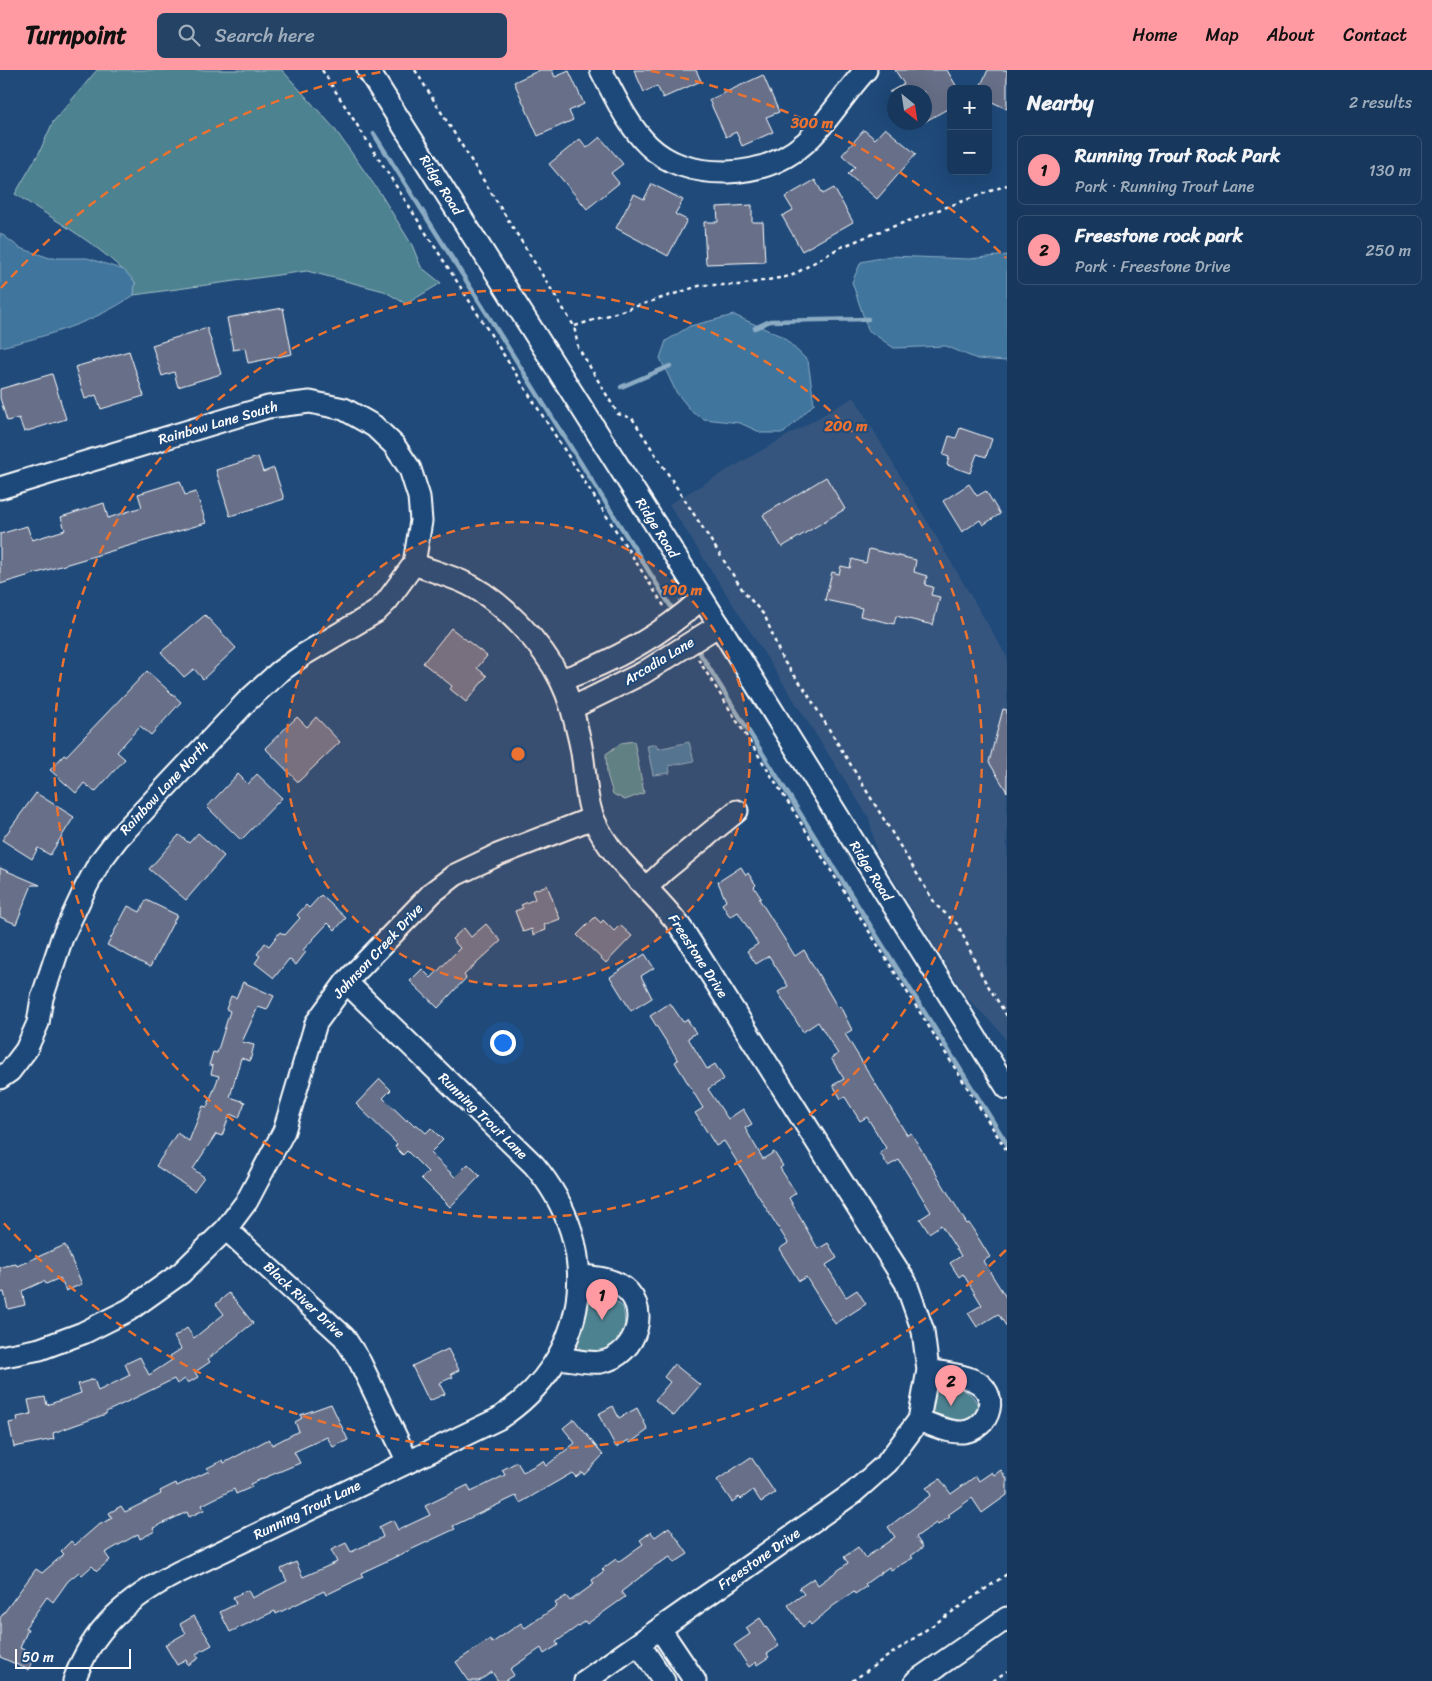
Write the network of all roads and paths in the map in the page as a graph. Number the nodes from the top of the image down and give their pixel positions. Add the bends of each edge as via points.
1 (368, 70) edge
2 (415, 70) edge
3 (602, 70) edge
4 (866, 70) edge
5 (1007, 184) edge
6 (574, 326) junction
7 (0, 488) edge
8 (414, 564) junction
9 (701, 599) junction
10 (718, 625) junction
11 (561, 680) junction
12 (572, 708) junction
13 (737, 812) dead end
14 (593, 818) junction
15 (646, 887) junction
16 (346, 982) junction
17 (1007, 1016) edge
18 (0, 1078) edge
19 (1007, 1088) edge
20 (226, 1229) junction
21 (580, 1276) junction
22 (0, 1356) edge
23 (559, 1358) junction
24 (928, 1370) junction
25 (919, 1420) junction
26 (408, 1462) junction
27 (1007, 1574) edge
28 (1007, 1618) edge
29 (660, 1629) junction
30 (639, 1644) junction
31 (1007, 1671) edge
32 (74, 1681) edge
33 (585, 1681) edge
34 (664, 1681) edge
35 (695, 1681) edge
36 (852, 1681) edge
37 (916, 1681) edge
38 (993, 1681) edge

1 - 9 street, Ridge Road
2 - 6 path
3 - 4 street via 639,136 680,167 708,172 743,171 776,163 805,143
5 - 6 path via 839,248 791,276 738,285 702,285
6 - 17 path via 578,347 618,414 632,418 744,592 765,616 782,659 804,688 936,905 958,925 982,976
7 - 8 street, Rainbow Lane South via 268,407 310,402 329,405 344,409 374,426 394,445 410,470 420,497
8 - 11 street, Freestone Drive via 461,581 498,605 532,638
8 - 18 street, Rainbow Lane North via 376,612 303,655 246,702 118,838 89,880 62,938 42,998 38,1023 26,1050 10,1071
9 - 10 street, Ridge Road
9 - 11 street, Arcadia Lane via 675,623 629,651
10 - 12 street, Arcadia Lane via 643,673
10 - 19 street, Ridge Road
11 - 12 street, Freestone Drive
12 - 14 street, Freestone Drive
13 - 15 street
14 - 15 street, Freestone Drive via 617,858
14 - 16 street, Johnson Creek Drive via 454,875 433,892
15 - 24 street, Freestone Drive via 684,932 906,1282 923,1331
16 - 20 street, Johnson Creek Drive via 316,1023 292,1109 273,1155 247,1201
16 - 21 street, Running Trout Lane via 545,1179 558,1199 572,1232
20 - 22 street, Johnson Creek Drive via 181,1273 129,1310 60,1342
20 - 26 street, Black River Drive via 344,1336
21 - 23 street, Running Trout Lane via 570,1335
21 - 23 street via 618,1284 626,1291 638,1315 636,1332 626,1349 610,1359 600,1362
23 - 26 street, Running Trout Lane via 540,1383 509,1412
24 - 25 street, Freestone Drive
24 - 25 street via 974,1380 986,1391 990,1408 982,1423 962,1432
25 - 29 street, Freestone Drive via 887,1463 853,1493
26 - 32 street, Running Trout Lane via 168,1578 128,1602 91,1644
27 - 36 path
28 - 37 street
29 - 30 street, Freestone Drive
29 - 35 street
30 - 33 street, Freestone Drive
30 - 34 street
31 - 38 path

